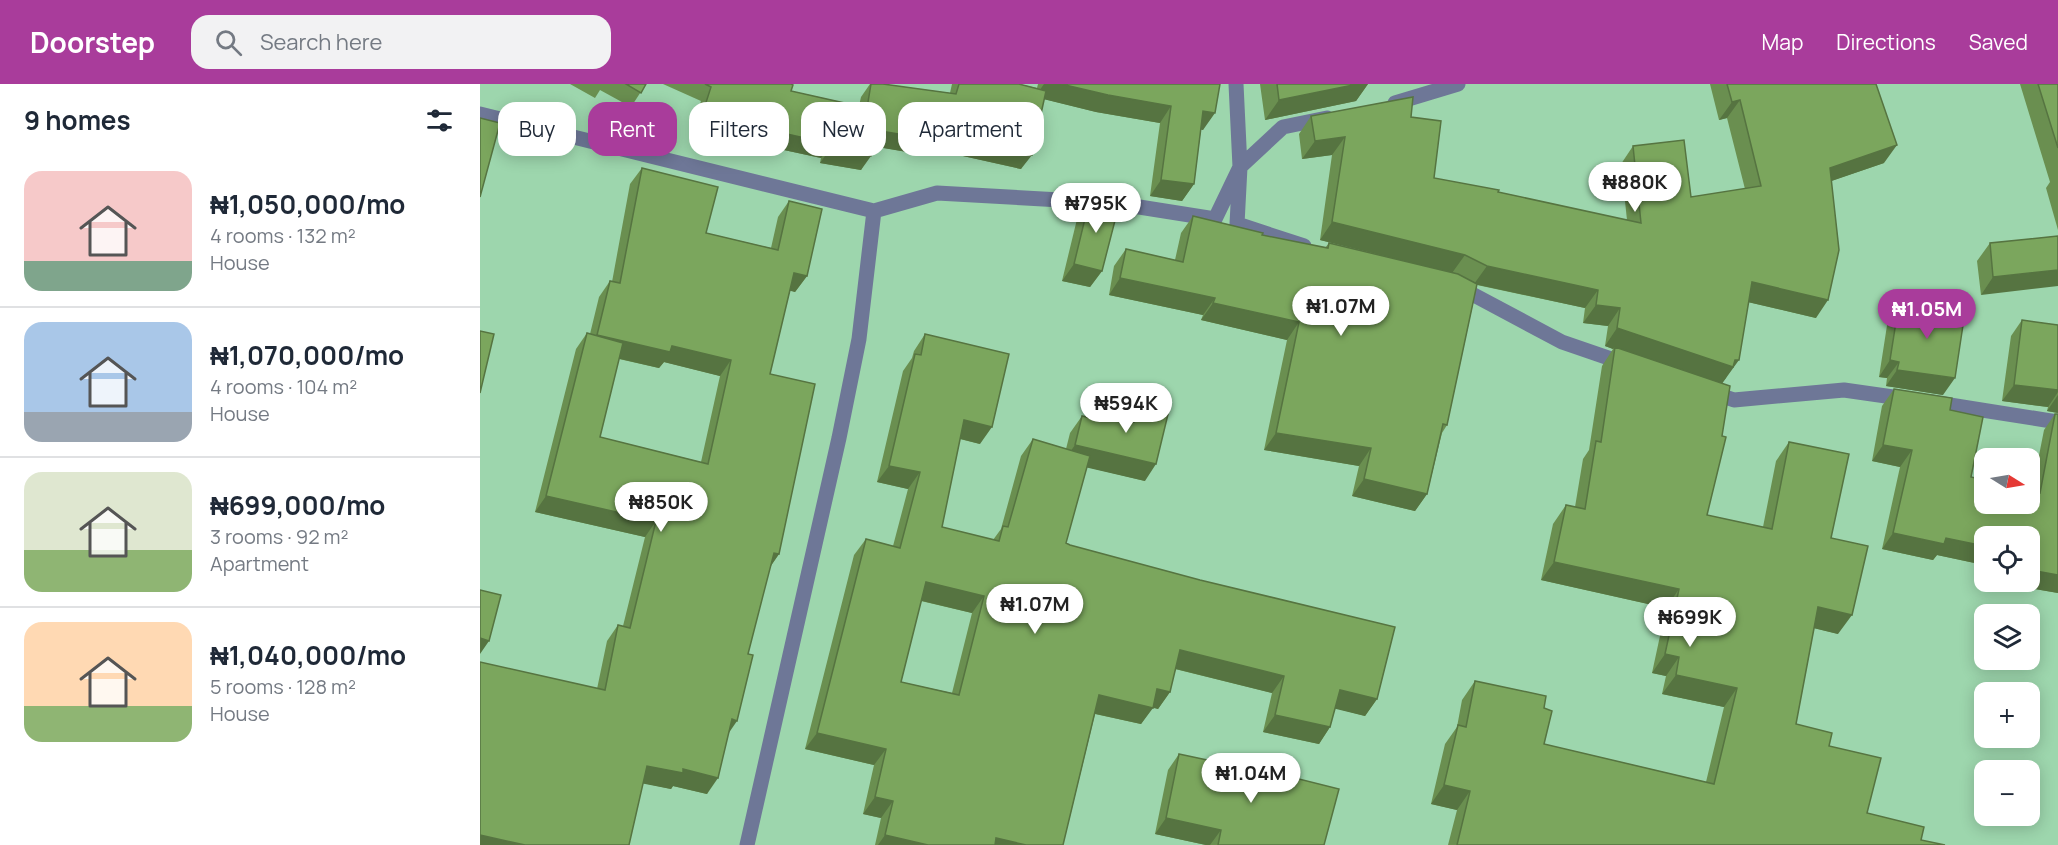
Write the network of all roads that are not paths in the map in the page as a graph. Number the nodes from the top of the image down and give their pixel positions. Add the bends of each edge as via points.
1 (1236, 84) edge
2 (1458, 84) edge
3 (1380, 106) edge
4 (480, 114) edge
5 (1337, 116) edge
6 (1240, 167) junction
7 (874, 211) junction
8 (1314, 249) edge
9 (1438, 279) edge
10 (1637, 367) edge
11 (1691, 385) edge
12 (2058, 422) edge
13 (747, 845) edge

1 - 6 street
2 - 3 street
4 - 7 street
5 - 6 street via 1283,127
6 - 7 street via 1215,219 1114,203 937,193
6 - 8 street via 1237,224
7 - 13 street via 859,339
9 - 10 street via 1562,342
11 - 12 street via 1734,400 1844,390

